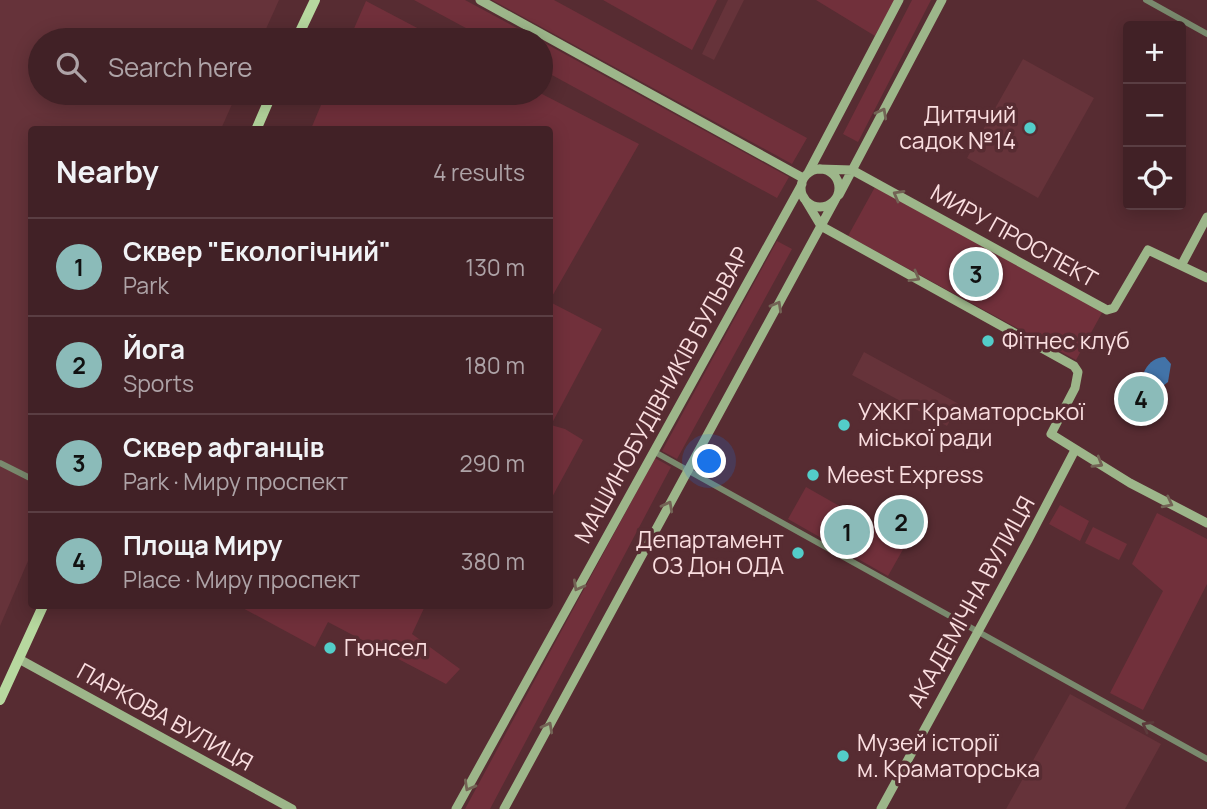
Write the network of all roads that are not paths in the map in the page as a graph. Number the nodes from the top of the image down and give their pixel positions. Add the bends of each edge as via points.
1 (315, 0) edge
2 (480, 0) edge
3 (899, 0) edge
4 (942, 0) edge
5 (1146, 0) edge
6 (302, 28) edge
7 (531, 28) edge
8 (1207, 34) edge
9 (553, 40) edge
10 (267, 105) edge
11 (258, 126) edge
12 (819, 169) junction
13 (852, 170) junction
14 (804, 178) junction
15 (803, 196) junction
16 (837, 197) junction
17 (1207, 217) edge
18 (821, 226) junction
19 (1182, 264) junction
20 (1203, 276) edge
21 (1075, 450) junction
22 (653, 451) junction
23 (0, 463) edge
24 (687, 470) junction
25 (28, 477) edge
26 (1207, 523) edge
27 (42, 609) edge
28 (977, 631) junction
29 (19, 659) junction
30 (0, 700) edge
31 (1207, 759) edge
32 (292, 809) edge
33 (456, 809) edge
34 (504, 809) edge
35 (881, 809) edge

1 - 6 main road
2 - 7 street
3 - 14 street, МАШИНОБУДІВНИКІВ БУЛЬВАР
13 -> 4 street
5 - 8 street
9 - 14 street
10 - 11 main road
12 - 13 street, МИРУ ПРОСПЕКТ
12 - 14 street
12 - 16 street via 835,177
13 - 16 street
19 -> 13 street, МИРУ ПРОСПЕКТ via 1148,250 1114,308 1107,310
14 - 15 street
14 - 22 street, МАШИНОБУДІВНИКІВ БУЛЬВАР
15 - 16 street via 818,206
15 - 18 street
16 - 18 street
17 - 19 street
18 -> 21 street via 1074,366 1078,372 1075,388 1051,434
24 -> 18 street
19 - 20 street, МИРУ ПРОСПЕКТ
21 -> 26 street
21 - 28 street, АКАДЕМІЧНА ВУЛИЦЯ
22 - 24 street
22 -> 33 street, МАШИНОБУДІВНИКІВ БУЛЬВАР
23 - 25 street
24 - 28 street
34 -> 24 street
27 - 29 main road
31 -> 28 street
28 - 35 street, АКАДЕМІЧНА ВУЛИЦЯ
29 - 30 main road
29 - 32 street, ПАРКОВА ВУЛИЦЯ

